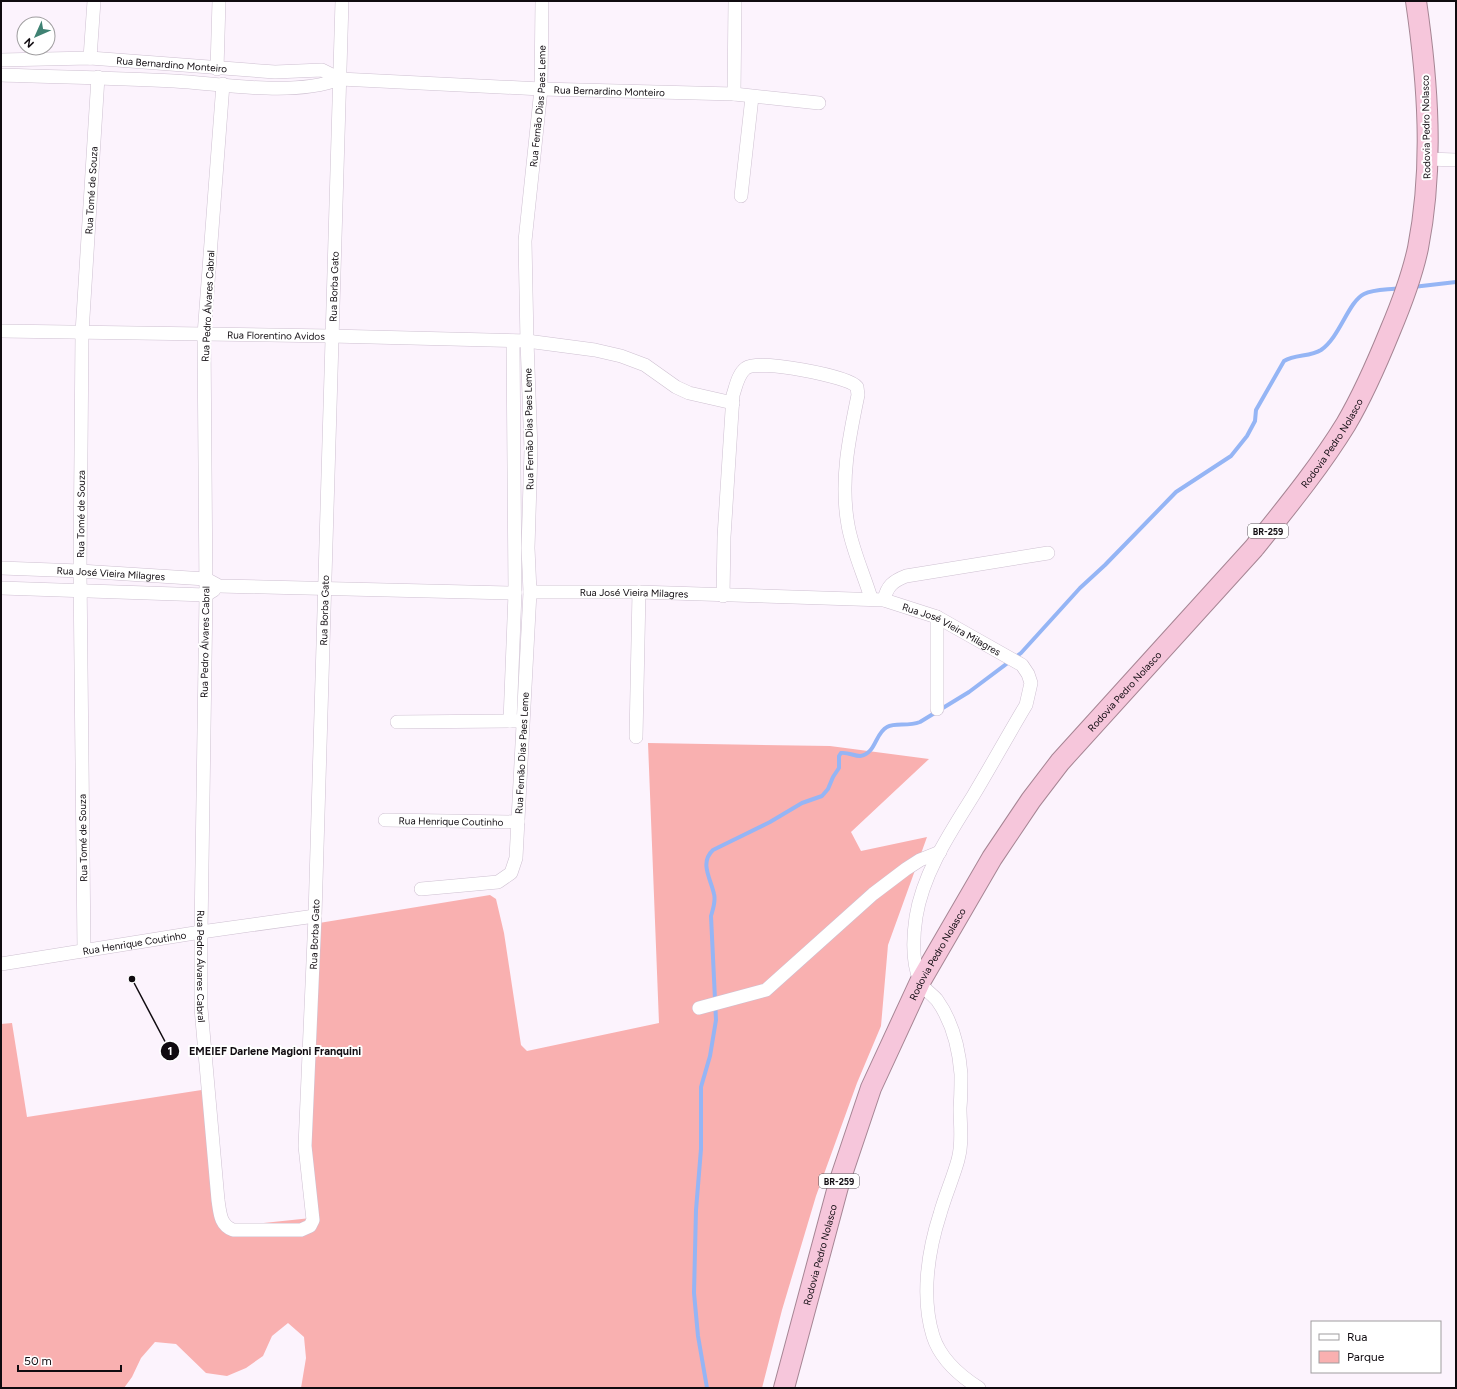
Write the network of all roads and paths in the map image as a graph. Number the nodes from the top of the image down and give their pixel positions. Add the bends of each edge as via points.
1 (94, 1) edge
2 (219, 1) edge
3 (342, 1) edge
4 (542, 1) edge
5 (735, 1) edge
6 (1416, 1) edge
7 (90, 58) junction
8 (1, 60) edge
9 (217, 69) junction
10 (1, 75) edge
11 (98, 77) junction
12 (340, 79) junction
13 (223, 84) junction
14 (541, 89) junction
15 (734, 94) junction
16 (752, 97) junction
17 (819, 103) dead end
18 (1428, 159) junction
19 (1456, 160) edge
20 (741, 196) dead end
21 (1, 331) edge
22 (82, 333) junction
23 (204, 335) junction
24 (331, 336) junction
25 (513, 341) junction
26 (526, 341) junction
27 (733, 403) junction
28 (1048, 553) dead end
29 (1, 568) edge
30 (80, 571) junction
31 (206, 579) junction
32 (219, 586) junction
33 (325, 587) junction
34 (1, 588) edge
35 (80, 590) junction
36 (530, 592) junction
37 (639, 592) junction
38 (515, 593) junction
39 (206, 595) junction
40 (723, 596) junction
41 (878, 599) junction
42 (937, 617) junction
43 (937, 709) dead end
44 (516, 721) junction
45 (397, 722) dead end
46 (636, 737) dead end
47 (385, 820) dead end
48 (518, 822) junction
49 (940, 852) junction
50 (421, 889) dead end
51 (315, 916) junction
52 (201, 932) junction
53 (84, 951) junction
54 (1, 964) edge
55 (920, 982) junction
56 (699, 1008) dead end
57 (313, 1220) joint
58 (784, 1388) edge
59 (979, 1388) edge

1 - 7 street
2 - 9 street
3 - 12 street, Rua Borba Gato
4 - 14 street, Rua Fernão Dias Paes Leme
5 - 15 street
6 - 18 highway, Rodovia Pedro Nolasco / BR-259 via 1425,62
7 - 8 street, Rua Bernardino Monteiro
7 - 9 street, Rua Bernardino Monteiro
9 - 12 street, Rua Bernardino Monteiro via 275,72 322,70
10 - 11 street, Rua Bernardino Monteiro
11 - 13 street, Rua Bernardino Monteiro
11 - 22 street, Rua Tomé de Souza
12 - 13 street, Rua Bernardino Monteiro via 322,86 277,88
12 - 14 street, Rua Bernardino Monteiro
12 - 24 street, Rua Borba Gato
13 - 23 street, Rua Pedro Álvares Cabral
14 - 15 street, Rua Bernardino Monteiro
14 - 26 street, Rua Fernão Dias Paes Leme via 525,241
15 - 16 street, Rua Bernardino Monteiro
16 - 17 street, Rua Bernardino Monteiro
16 - 20 street
18 - 19 street
18 - 55 highway, Rodovia Pedro Nolasco / BR-259 via 1418,249 1401,306 1375,367 1346,424 1311,476 1254,548 1060,762 992,858
21 - 22 street, Rua Florentino Avidos
22 - 23 street, Rua Florentino Avidos
22 - 30 street, Rua Tomé de Souza
23 - 24 street, Rua Florentino Avidos
23 - 31 street, Rua Pedro Álvares Cabral
24 - 25 street, Rua Florentino Avidos
24 - 33 street, Rua Borba Gato
25 - 26 street, Rua Florentino Avidos
25 - 38 street
26 - 27 street, Rua Florentino Avidos via 621,356 645,365 689,393
26 - 36 street, Rua Fernão Dias Paes Leme via 531,450 528,548
27 - 40 street via 724,538
27 - 41 street via 736,384 743,371 760,364 807,371 856,385 858,395 847,450 845,505 848,526
28 - 41 street via 906,576 889,586
29 - 30 street, Rua José Vieira Milagres
30 - 31 street, Rua José Vieira Milagres
30 - 35 street, Rua Tomé de Souza
31 - 32 street, Rua José Vieira Milagres
31 - 39 street, Rua Pedro Álvares Cabral
32 - 33 street, Rua José Vieira Milagres
32 - 39 street
33 - 38 street, Rua José Vieira Milagres
33 - 51 street, Rua Borba Gato
34 - 35 street
35 - 39 street
35 - 53 street, Rua Tomé de Souza
36 - 37 street, Rua José Vieira Milagres
36 - 44 street, Rua Fernão Dias Paes Leme
37 - 40 street, Rua José Vieira Milagres
37 - 46 street
38 - 44 street
39 - 52 street, Rua Pedro Álvares Cabral
40 - 41 street, Rua José Vieira Milagres
41 - 42 street, Rua José Vieira Milagres
42 - 43 street
42 - 49 street, Rua José Vieira Milagres via 1022,665 1031,683 1026,705
44 - 45 street
44 - 48 street, Rua Fernão Dias Paes Leme
47 - 48 street, Rua Henrique Coutinho
48 - 50 street, Rua Fernão Dias Paes Leme via 516,858 511,873 498,882
49 - 55 street, Rua José Vieira Milagres via 924,887 916,916 915,961
49 - 56 street via 920,860 873,894 766,990
51 - 52 street, Rua Henrique Coutinho
51 - 57 street, Rua Borba Gato via 305,1146
52 - 53 street, Rua Henrique Coutinho
52 - 57 street, Rua Pedro Álvares Cabral via 201,1008 222,1222 224,1226 233,1230 301,1230 310,1226
53 - 54 street, Rua Henrique Coutinho
55 - 58 highway, Rodovia Pedro Nolasco / BR-259 via 871,1088 839,1183
55 - 59 street via 936,998 952,1028 961,1074 959,1159 939,1215 931,1247 927,1286 929,1312 933,1337 945,1358 963,1377

